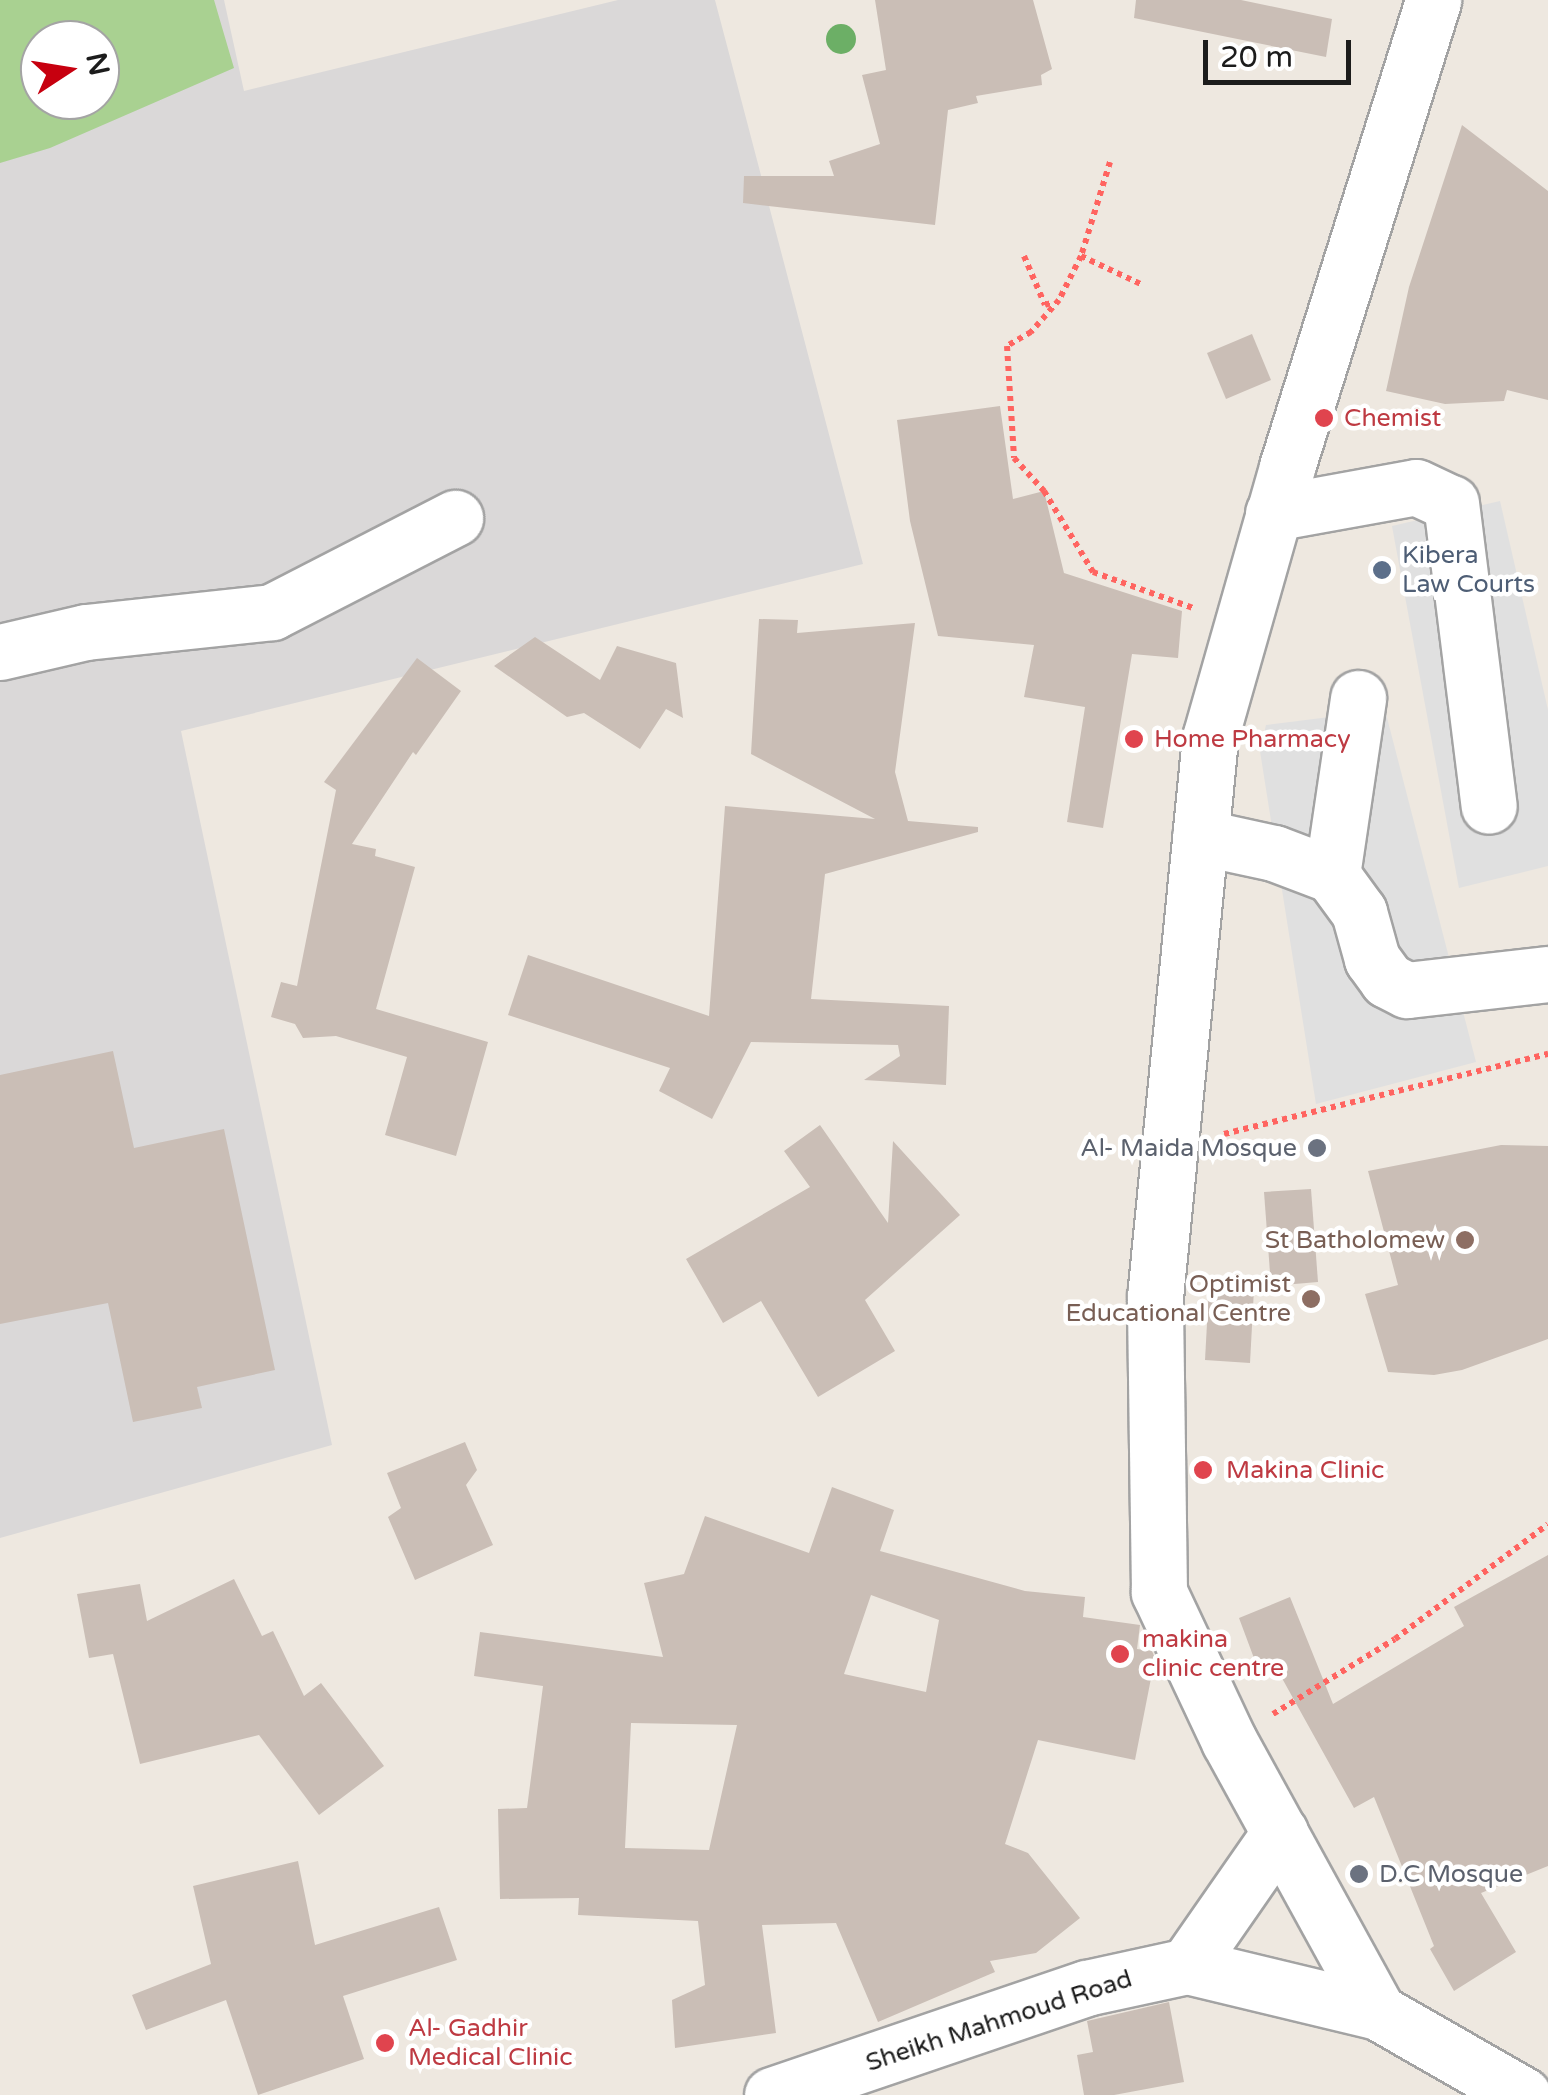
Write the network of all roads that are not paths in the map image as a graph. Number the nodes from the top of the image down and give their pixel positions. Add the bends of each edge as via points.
1 (1433, 0) edge
2 (1273, 512) junction
3 (455, 518) dead end
4 (0, 652) edge
5 (1358, 698) dead end
6 (1489, 806) dead end
7 (1200, 838) junction
8 (1332, 875) junction
9 (1548, 974) edge
10 (1280, 1832) junction
11 (1187, 1966) junction
12 (1378, 2012) junction
13 (832, 2086) edge
14 (772, 2095) edge
15 (1523, 2095) edge

1 - 2 street
2 - 6 street via 1416,486 1451,502
2 - 7 street via 1210,738
3 - 4 street via 272,612 86,632
5 - 8 street
7 - 8 street via 1274,853
7 - 10 street via 1155,1297 1159,1592
8 - 9 street via 1359,912 1372,959 1387,980 1408,990
10 - 11 street
10 - 12 street
11 - 12 street
11 - 13 street, Sheikh Mahmoud Road via 1086,1988
12 - 15 street
13 - 14 street, Sheikh Mahmoud Road

